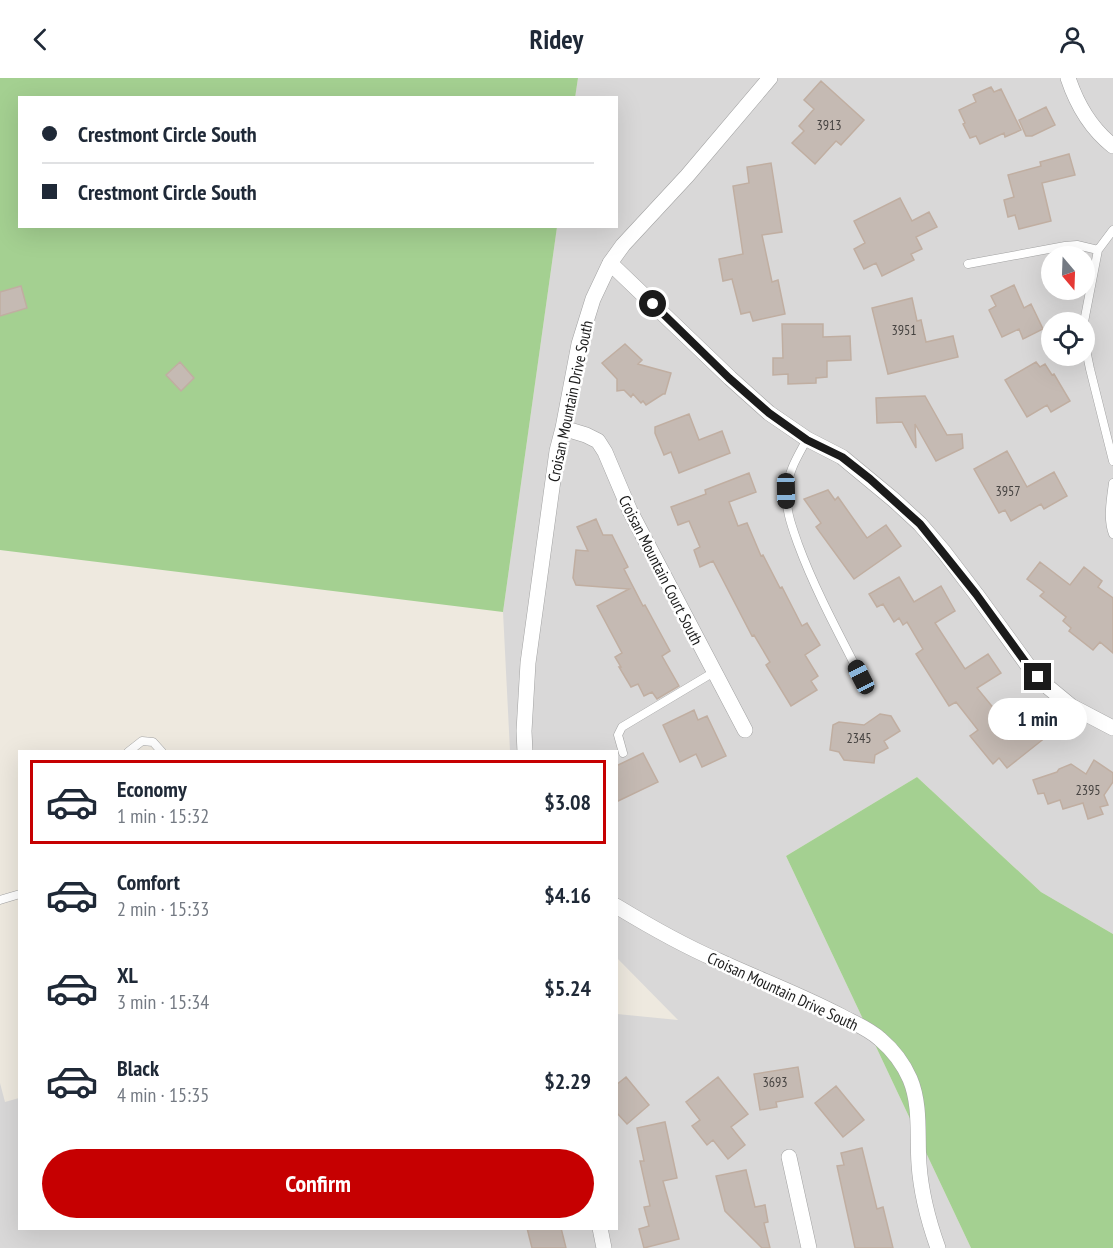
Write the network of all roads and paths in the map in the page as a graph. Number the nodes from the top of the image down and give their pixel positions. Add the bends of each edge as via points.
1 (770, 78) edge
2 (1068, 78) edge
3 (1113, 146) edge
4 (1113, 230) edge
5 (1098, 250) junction
6 (610, 263) junction
7 (968, 264) dead end
8 (1086, 312) edge
9 (1089, 366) edge
10 (563, 428) junction
11 (807, 440) junction
12 (1113, 461) edge
13 (1113, 483) edge
14 (1113, 534) edge
15 (714, 672) junction
16 (861, 677) dead end
17 (1113, 728) edge
18 (745, 730) dead end
19 (131, 750) edge
20 (160, 750) edge
21 (525, 750) edge
22 (623, 753) dead end
23 (18, 895) edge
24 (0, 900) edge
25 (618, 907) edge
26 (789, 1157) dead end
27 (600, 1230) edge
28 (604, 1248) edge
29 (809, 1248) edge
30 (938, 1248) edge

1 - 6 street, Croisan Mountain Drive South
2 - 3 street via 1090,125
4 - 5 lane
5 - 7 lane via 1065,246
5 - 8 lane
6 - 10 street, Croisan Mountain Drive South via 584,325
6 - 11 street via 756,402
9 - 12 lane
10 - 15 street, Croisan Mountain Court South via 598,441
10 - 21 street, Croisan Mountain Drive South via 531,632
11 - 16 lane via 789,477 787,506 819,595
11 - 17 street via 842,457 920,524 1029,667 1071,706
13 - 14 lane
15 - 18 street, Croisan Mountain Court South
15 - 22 lane via 622,727 618,735
19 - 20 lane via 142,741 153,742
23 - 24 lane
25 - 30 street, Croisan Mountain Drive South via 676,941 862,1027 894,1053 915,1095 923,1202
26 - 29 street
27 - 28 street

